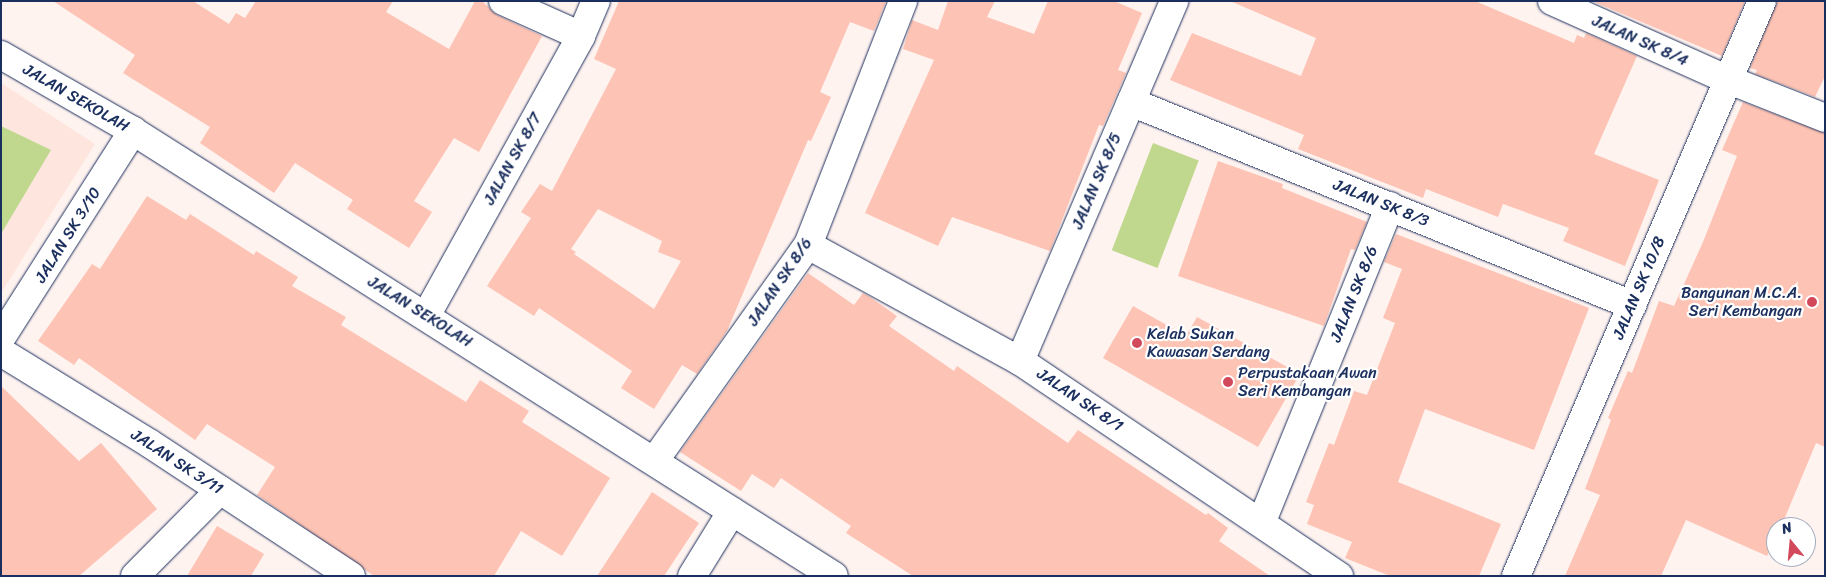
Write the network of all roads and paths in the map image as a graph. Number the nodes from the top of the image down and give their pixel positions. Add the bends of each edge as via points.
1 (503, 1) edge
2 (596, 1) edge
3 (902, 1) edge
4 (1174, 1) edge
5 (1552, 1) edge
6 (1762, 1) edge
7 (581, 36) junction
8 (1, 55) edge
9 (1729, 80) junction
10 (1131, 102) junction
11 (1825, 118) edge
12 (133, 131) junction
13 (1390, 206) junction
14 (808, 245) junction
15 (1632, 305) junction
16 (426, 316) junction
17 (1, 338) edge
18 (1, 352) edge
19 (1020, 361) junction
20 (656, 460) junction
21 (220, 490) junction
22 (732, 511) junction
23 (1262, 521) junction
24 (135, 576) edge
25 (352, 576) edge
26 (692, 576) edge
27 (834, 576) edge
28 (1339, 576) edge
29 (1516, 576) edge

1 - 7 street
2 - 7 street, JALAN SK 8/7
3 - 14 street, JALAN SK 8/6
4 - 10 street, JALAN SK 8/5
5 - 9 street, JALAN SK 8/4
6 - 9 street, JALAN SK 10/8
7 - 16 street, JALAN SK 8/7
8 - 12 street, JALAN SEKOLAH
9 - 11 street, JALAN SK 8/4
9 - 15 street, JALAN SK 10/8
10 - 13 street, JALAN SK 8/3
10 - 19 street, JALAN SK 8/5
12 - 16 street, JALAN SEKOLAH
12 - 17 street, JALAN SK 3/10
13 - 15 street, JALAN SK 8/3
13 - 23 street, JALAN SK 8/6
14 - 19 street, JALAN SK 8/1
14 - 20 street, JALAN SK 8/6
15 - 29 street, JALAN SK 10/8
16 - 20 street, JALAN SEKOLAH
18 - 21 street, JALAN SK 3/11
19 - 23 street, JALAN SK 8/1
20 - 22 street, JALAN SEKOLAH
21 - 24 street
21 - 25 street, JALAN SK 3/11
22 - 26 street
22 - 27 street, JALAN SEKOLAH
23 - 28 street, JALAN SK 8/1

